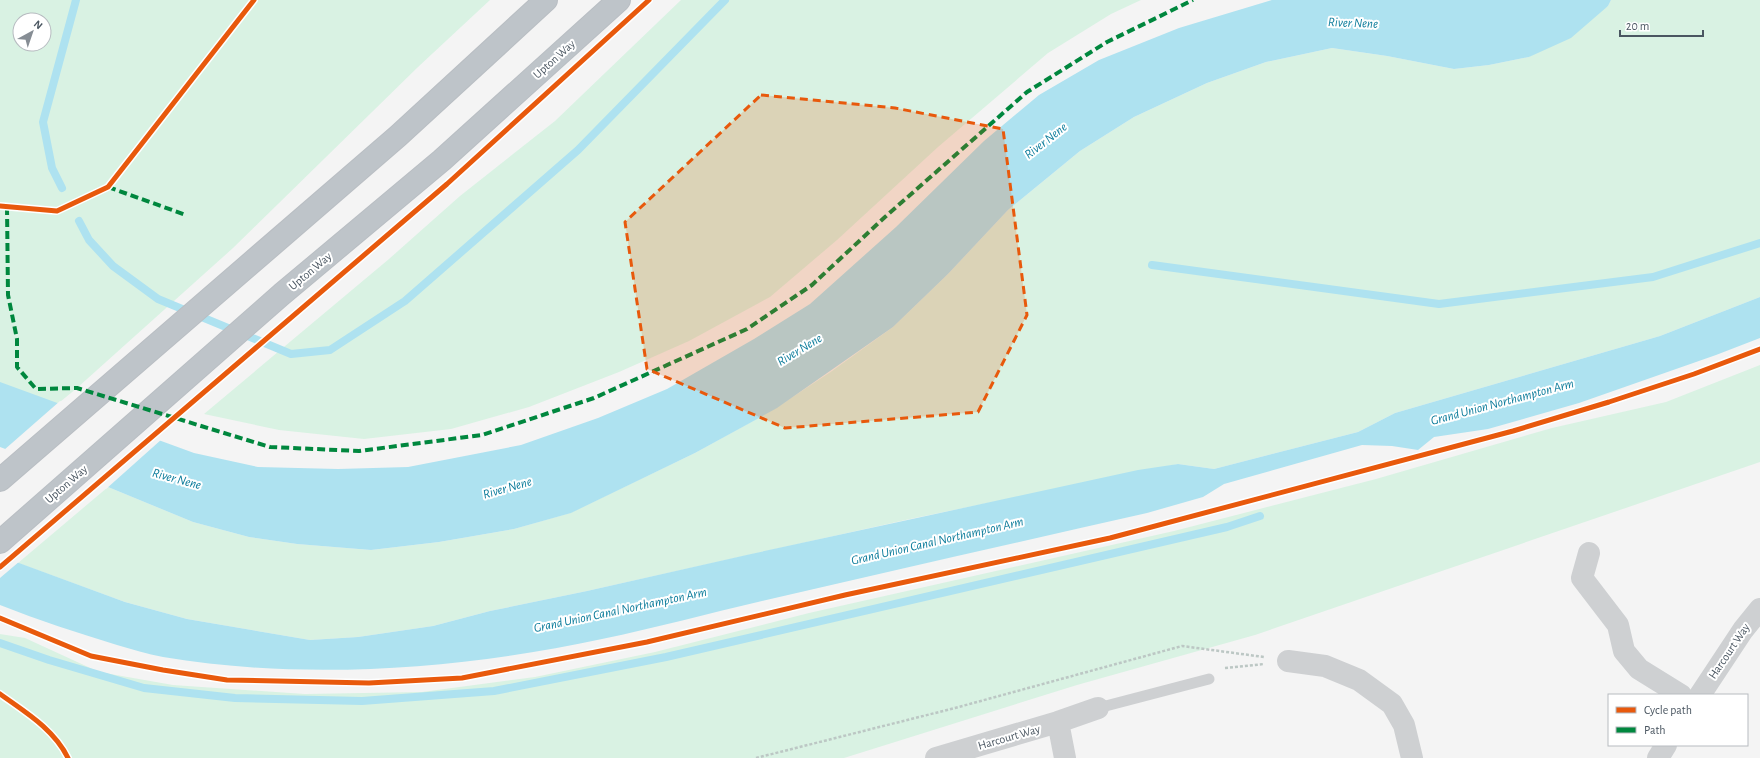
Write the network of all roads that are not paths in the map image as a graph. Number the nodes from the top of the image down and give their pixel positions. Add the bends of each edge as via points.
1 (546, 0) edge
2 (619, 0) edge
3 (0, 480) edge
4 (0, 542) edge
5 (1589, 553) dead end
6 (1760, 609) edge
7 (1288, 661) road end
8 (1209, 679) dead end
9 (1679, 694) edge
10 (1701, 694) edge
11 (1098, 708) joint
12 (1058, 722) junction
13 (1665, 746) edge
14 (936, 758) edge
15 (1065, 758) edge
16 (1412, 758) edge
17 (1658, 758) edge

1 - 3 highway via 398,136
2 - 4 highway, Upton Way via 442,160 282,294
5 - 9 street via 1582,578 1618,625 1624,651 1640,669
6 - 10 street, Harcourt Way
7 - 16 street via 1325,666 1345,674 1359,680 1392,704 1404,725
8 - 11 lane
11 - 12 street, Harcourt Way
12 - 14 street, Harcourt Way
12 - 15 street
13 - 17 street

